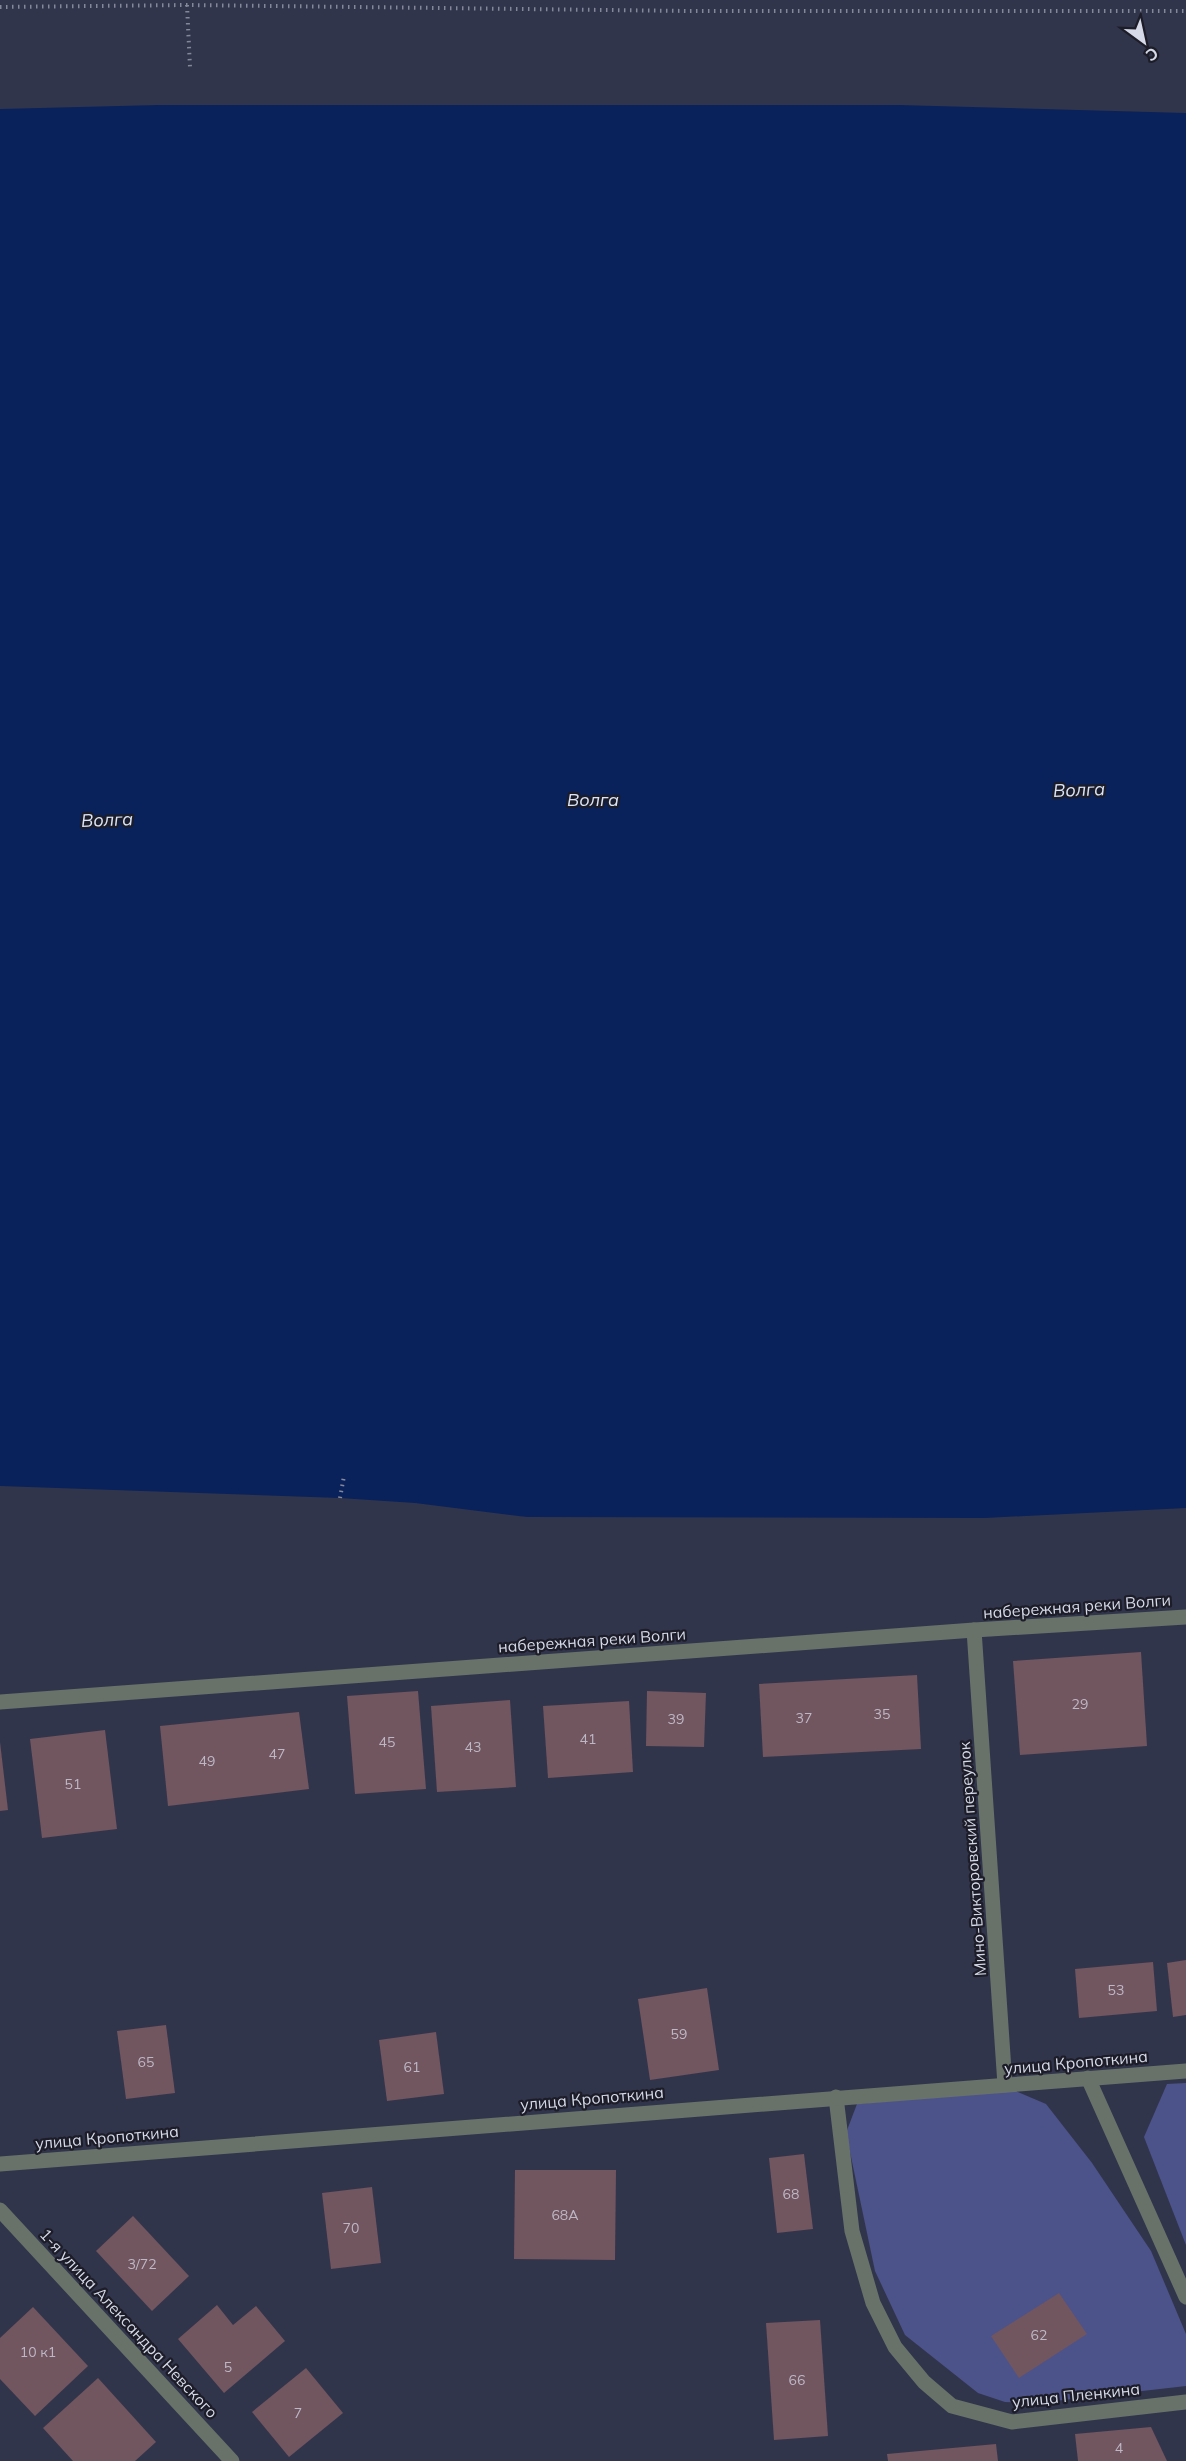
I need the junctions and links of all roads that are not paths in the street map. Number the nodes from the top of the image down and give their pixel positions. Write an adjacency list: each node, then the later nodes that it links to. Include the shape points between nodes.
1 (1186, 1617): 2 (street, набережная реки Волги)
2 (974, 1630): 3 (street, набережная реки Волги); 6 (street, Мино-Викторовский переулок)
3 (0, 1702)
4 (1186, 2071): 5 (street, улица Кропоткина)
5 (1088, 2078): 6 (street, улица Кропоткина); 10 (street)
6 (1005, 2085): 7 (street, улица Кропоткина)
7 (836, 2097): 8 (street, улица Кропоткина); 11 (street, улица Пленкина, via 852,2231 873,2303 895,2347 924,2382 952,2406 1012,2422)
8 (0, 2164)
9 (0, 2210): 12 (street, 1-я улица Александра Невского)
10 (1186, 2297)
11 (1186, 2402)
12 (232, 2461)

